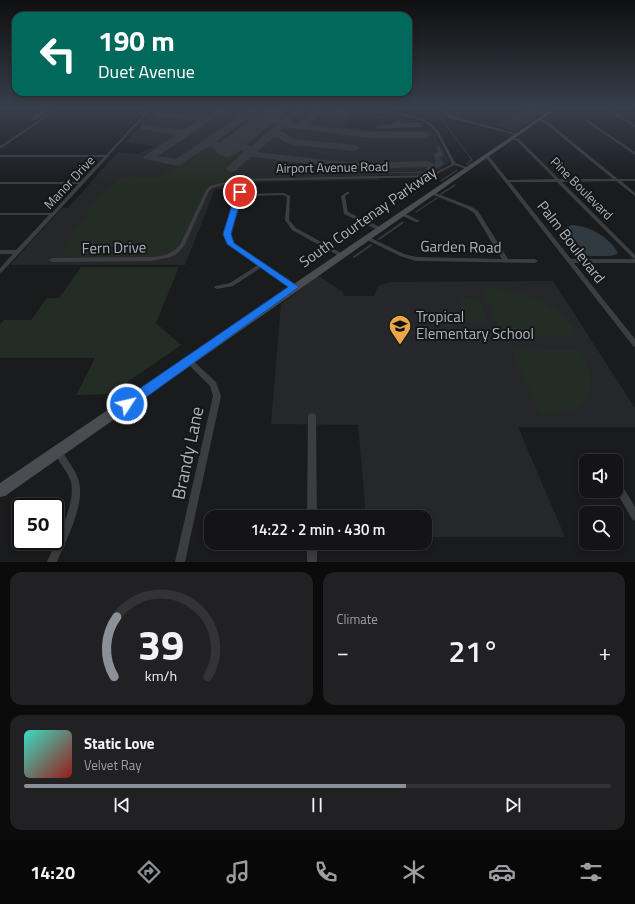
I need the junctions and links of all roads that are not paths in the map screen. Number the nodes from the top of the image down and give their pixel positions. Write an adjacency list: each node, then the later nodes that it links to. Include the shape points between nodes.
1 (22, 133): 9 (street)
2 (128, 133): 13 (street, Manor Drive)
3 (438, 133): 14 (street)
4 (506, 133): 8 (street)
5 (518, 133): 8 (main road, South Courtenay Parkway)
6 (559, 133): 19 (street)
7 (605, 133): 10 (street)
8 (514, 136): 11 (main road, South Courtenay Parkway); 18 (street, Pine Boulevard)
9 (0, 148)
10 (635, 154)
11 (486, 155): 15 (main road, South Courtenay Parkway); 17 (street, Palm Boulevard)
12 (0, 156): 13 (street)
13 (108, 156): 21 (street, Manor Drive)
14 (454, 164): 15 (street); 35 (street, Airport Avenue Road, via 431,176 292,177 228,181 207,191 182,246)
15 (467, 168): 24 (main road, South Courtenay Parkway)
16 (635, 180): 19 (street)
17 (508, 181): 18 (street); 42 (street, Palm Boulevard)
18 (559, 181): 19 (street); 37 (street, Pine Boulevard)
19 (617, 181): 26 (street)
20 (0, 183): 21 (street)
21 (82, 183): 28 (street, Manor Drive)
22 (242, 185): 25 (street)
23 (348, 193): 31 (street, via 343,196 346,212)
24 (432, 193): 29 (main road, South Courtenay Parkway); 39 (street, via 476,212)
25 (239, 195): 36 (street, via 284,194 289,197 287,220 294,229); 43 (street, via 227,234 231,244)
26 (635, 195)
27 (0, 214): 28 (street)
28 (53, 214): 34 (street, Manor Drive)
29 (402, 214): 30 (street); 31 (main road, South Courtenay Parkway)
30 (418, 220)
31 (380, 229): 32 (main road, South Courtenay Parkway)
32 (367, 238): 36 (main road, South Courtenay Parkway); 39 (street, Garden Road, via 416,259)
33 (0, 252): 34 (street)
34 (18, 252): 44 (street, Manor Drive)
35 (176, 253): 38 (street, Fern Drive, via 152,260)
36 (341, 255): 46 (main road, South Courtenay Parkway)
37 (635, 258)
38 (52, 260)
39 (505, 260): 40 (street, Garden Road)
40 (535, 261)
41 (635, 261): 42 (street)
42 (571, 262): 47 (street, Palm Boulevard)
43 (262, 265): 45 (street, via 231,285); 46 (street)
44 (0, 271)
45 (217, 287)
46 (294, 287): 48 (main road, South Courtenay Parkway)
47 (635, 344)
48 (189, 361): 50 (main road, South Courtenay Parkway); 57 (street, Brandy Lane, via 213,384 217,396)
49 (312, 416): 53 (street)
50 (58, 452): 51 (main road, South Courtenay Parkway); 56 (street, via 75,482 75,497)
51 (0, 492)
52 (623, 495): 54 (street)
53 (312, 510)
54 (635, 516)
55 (312, 550): 58 (street)
56 (52, 562)
57 (180, 562)
58 (312, 562)

